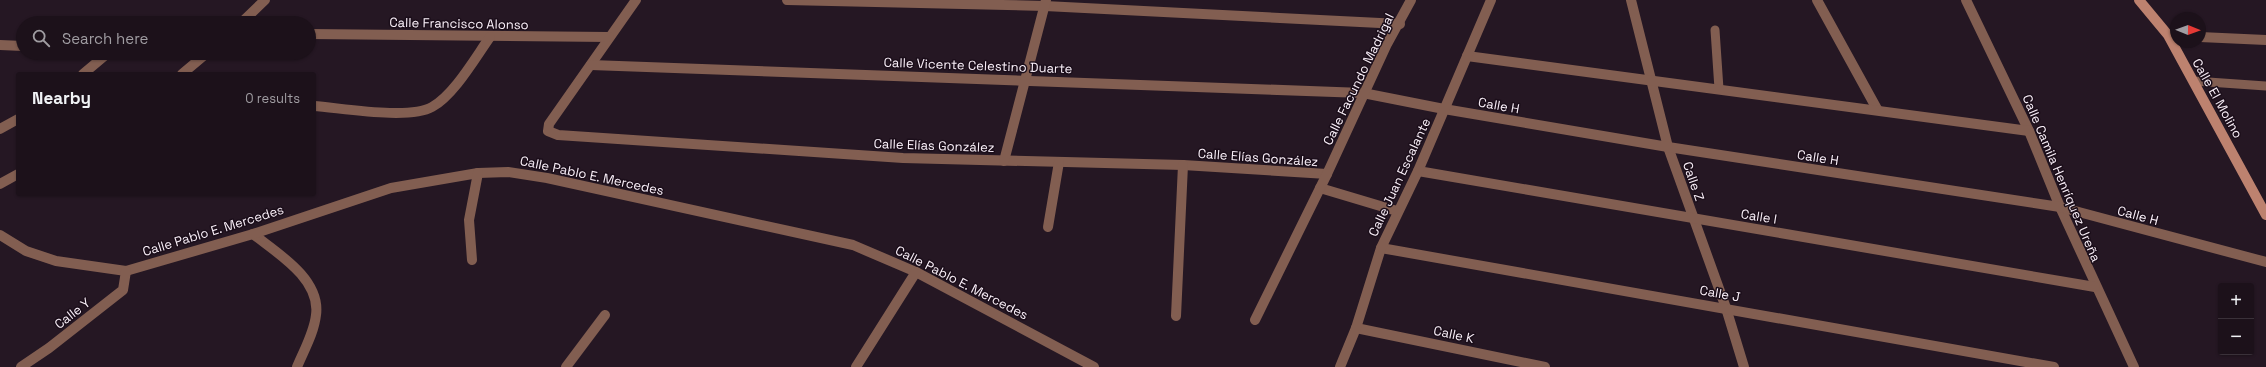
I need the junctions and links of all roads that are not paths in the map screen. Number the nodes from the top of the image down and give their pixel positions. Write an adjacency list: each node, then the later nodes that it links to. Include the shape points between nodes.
1 (265, 0): 11 (street)
2 (636, 0): 17 (street)
3 (787, 0): 10 (street)
4 (1411, 0): 12 (street, Calle Facundo Madrigal)
5 (1491, 0): 23 (street, Calle Juan Escalante)
6 (1631, 0): 30 (street, Calle Z)
7 (1817, 0): 37 (street)
8 (1966, 0): 40 (street, Calle Camila Henríquez Ureña)
9 (2139, 0): 14 (street, Calle El Molino)
10 (1046, 3): 12 (street); 29 (street)
11 (249, 16)
12 (1400, 24): 34 (street, Calle Facundo Madrigal, via 1387,44)
13 (1715, 30): 33 (lane)
14 (2170, 33)
15 (316, 34): 16 (street, Calle Francisco Alonso)
16 (490, 37): 17 (street, Calle Francisco Alonso); 35 (street, via 442,99 431,108 401,112)
17 (610, 37): 26 (street)
18 (2206, 37): 19 (street)
19 (2266, 40)
20 (0, 45): 21 (street)
21 (16, 46)
22 (2178, 48): 31 (street, Calle El Molino)
23 (1466, 56): 30 (street); 36 (street, Calle Juan Escalante)
24 (100, 60): 27 (street)
25 (199, 60): 28 (street)
26 (591, 65): 29 (street, Calle Vicente Celestino Duarte); 42 (street, Calle Elías González, via 549,124 548,131 558,135 903,158)
27 (85, 72)
28 (184, 72)
29 (1026, 80): 34 (street, Calle Vicente Celestino Duarte); 42 (street)
30 (1652, 81): 33 (street); 41 (street, Calle Z)
31 (2194, 81): 32 (lane); 53 (street, Calle El Molino)
32 (2266, 86)
33 (1719, 89): 37 (street)
34 (1363, 93): 36 (street, Calle H); 47 (street, Calle Facundo Madrigal)
35 (316, 106)
36 (1444, 109): 41 (street, Calle H); 45 (street, Calle Juan Escalante)
37 (1876, 109): 40 (street)
38 (16, 120): 39 (street)
39 (0, 129)
40 (2029, 130): 51 (street, Calle Camila Henríquez Ureña)
41 (1668, 147): 51 (street, Calle H); 54 (street, Calle Z)
42 (1004, 161): 43 (street, Calle Elías González)
43 (1059, 162): 44 (street, Calle Elías González); 55 (street)
44 (1183, 165): 47 (street, Calle Elías González); 66 (street)
45 (1418, 170): 52 (street, Calle Juan Escalante); 54 (street, Calle I)
46 (478, 173): 56 (street, Calle Pablo E. Mercedes, via 391,188); 59 (street, via 469,220); 62 (street, Calle Pablo E. Mercedes, via 508,172 547,178 853,245)
47 (1327, 174): 50 (street, Calle Facundo Madrigal)
48 (16, 175): 49 (street)
49 (0, 184)
50 (1320, 188): 52 (street); 67 (street, Calle Facundo Madrigal)
51 (2060, 207): 60 (street, Calle H); 63 (street, Calle Camila Henríquez Ureña)
52 (1397, 211): 58 (street, Calle Juan Escalante)
53 (2266, 215)
54 (1694, 219): 63 (street, Calle I); 64 (street, Calle Z)
55 (1048, 227)
56 (253, 234): 61 (street, Calle Pablo E. Mercedes); 70 (street, via 305,279 315,294 317,310)
57 (0, 235): 61 (street, Calle Pablo E. Mercedes, via 26,251 56,261)
58 (1381, 248): 64 (street, Calle J); 68 (street, Calle Juan Escalante)
59 (472, 260)
60 (2266, 262)
61 (126, 271): 69 (street, Calle Y, via 123,290 55,344)
62 (916, 272): 72 (street); 73 (street, Calle Pablo E. Mercedes)
63 (2095, 287): 78 (street, Calle Camila Henríquez Ureña)
64 (1726, 308): 76 (street, Calle Z); 77 (street, Calle J, via 1853,333)
65 (605, 315): 71 (street)
66 (1176, 316)
67 (1255, 320)
68 (1356, 328): 74 (street, Calle Juan Escalante); 75 (street, Calle K)
69 (21, 367)
70 (297, 367)
71 (566, 367)
72 (856, 367)
73 (1094, 367)
74 (1340, 367)
75 (1545, 367)
76 (1744, 367)
77 (2054, 367)
78 (2134, 367)

